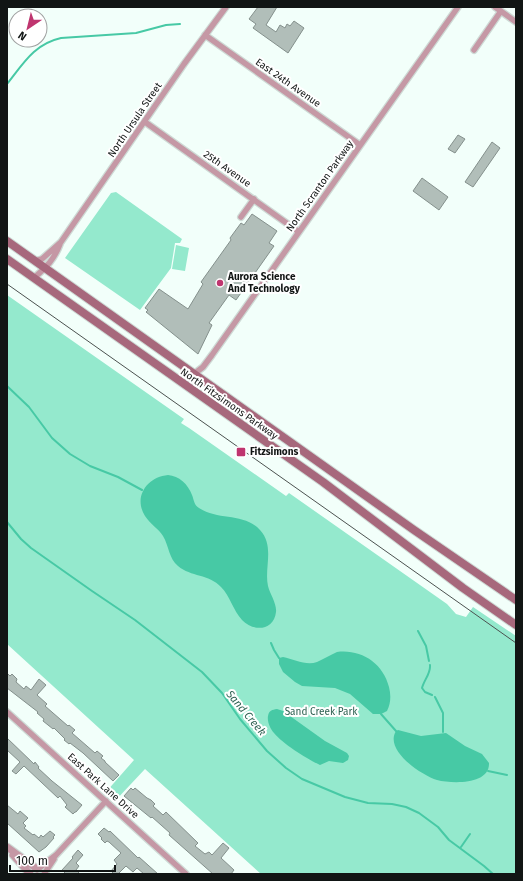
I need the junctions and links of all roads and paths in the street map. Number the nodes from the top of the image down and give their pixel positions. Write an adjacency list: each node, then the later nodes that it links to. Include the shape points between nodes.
1 (226, 7): 6 (street, North Ursula Street)
2 (458, 7): 9 (street, North Scranton Parkway)
3 (495, 7): 4 (street)
4 (501, 11): 5 (street); 7 (street)
5 (516, 22)
6 (205, 35): 8 (street, North Ursula Street); 9 (street, East 24th Avenue)
7 (474, 50)
8 (145, 122): 10 (street, 25th Avenue); 14 (street, North Ursula Street)
9 (360, 145): 12 (street, North Scranton Parkway)
10 (254, 199): 11 (street); 12 (street, 25th Avenue)
11 (241, 217)
12 (299, 232): 19 (street, North Scranton Parkway, via 203,367)
13 (7, 241): 16 (main road, North Fitzsimons Parkway)
14 (60, 243): 16 (street, North Ursula Street, via 42,259); 17 (street, North Ursula Street)
15 (7, 259): 18 (main road, North Fitzsimons Parkway)
16 (35, 261): 17 (main road, North Fitzsimons Parkway)
17 (46, 268): 18 (street, North Ursula Street); 19 (main road, North Fitzsimons Parkway)
18 (34, 278): 21 (main road, North Fitzsimons Parkway, via 323,482)
19 (194, 374): 20 (main road, North Fitzsimons Parkway)
20 (516, 600)
21 (516, 625)
22 (7, 712): 23 (street, East Park Lane Drive)
23 (106, 801): 25 (street); 27 (street, East Park Lane Drive)
24 (7, 848): 25 (street); 26 (street)
25 (41, 872): 26 (street, via 33,871)
26 (30, 874)
27 (186, 874)

